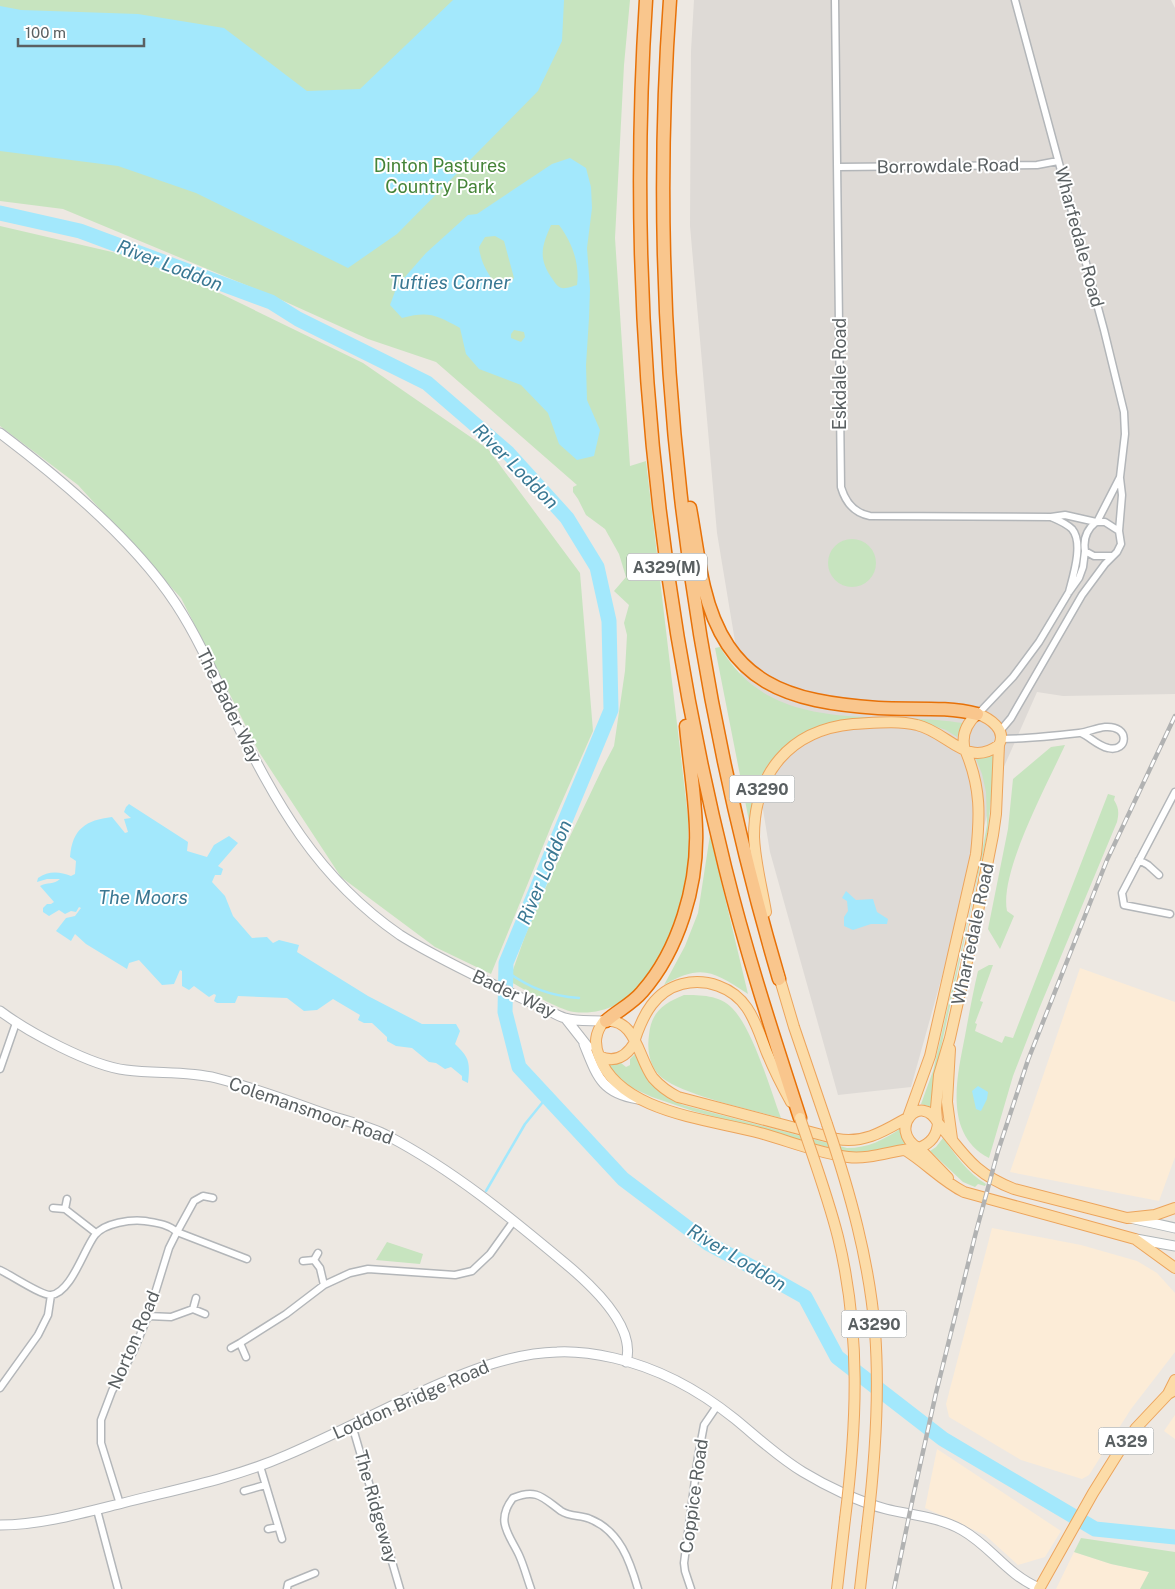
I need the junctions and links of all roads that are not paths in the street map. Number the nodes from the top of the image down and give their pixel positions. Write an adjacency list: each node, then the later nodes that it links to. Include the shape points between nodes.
1 (646, 0): 17 (highway, A329(M), via 641,156 644,320 657,484)
2 (670, 0): 7 (highway, A329(M), via 663,199)
3 (835, 0): 6 (street, Eskdale Road)
4 (1015, 0): 5 (street, Wharfedale Road)
5 (1058, 161): 6 (street, Borrowdale Road, via 1037,165); 9 (street, Wharfedale Road, via 1121,397 1125,434)
6 (838, 167): 10 (street, Eskdale Road, via 841,487 846,500 857,511 870,516)
7 (674, 417): 18 (highway, A329(M), via 704,588 726,643 740,662 769,684 803,698 851,706); 27 (highway, A329(M), via 685,533 708,684 739,830)
8 (0, 433): 26 (street, The Bader Way, via 96,514 154,574 204,652 294,828 331,876 402,936)
9 (1120, 477): 11 (street, Wharfedale Road); 12 (street, Wharfedale Road)
10 (1051, 517): 11 (street, Eskdale Road, via 1065,515); 13 (street, via 1070,528)
11 (1097, 522): 12 (street, via 1110,524); 14 (street, via 1086,533)
12 (1119, 531): 15 (street, via 1121,544)
13 (1077, 541): 14 (street); 16 (street, via 1076,565)
14 (1085, 550): 15 (street, via 1094,556); 16 (street, via 1079,578)
15 (1112, 556): 20 (street, via 1082,595)
16 (1069, 592): 18 (street, via 1039,642 1005,686)
17 (683, 669): 30 (highway, A329(M), via 696,830 688,896 676,935 657,972 637,997); 38 (highway, A329(M), via 732,896)
18 (977, 714): 20 (main road, via 990,719); 21 (main road, via 964,732)
19 (1081, 733): 19 (street, via 1108,727 1120,731 1125,738 1117,748 1107,748); 20 (street)
20 (1000, 738): 21 (main road, via 985,753); 32 (main road, Wharfedale Road, via 993,835)
21 (966, 751): 27 (main road, A3290, via 926,727 869,723 839,726 814,734 792,747 780,759 761,791 754,836); 39 (main road, Wharfedale Road, via 979,799 976,854 930,1056)
22 (1175, 792): 23 (street)
23 (1139, 860): 24 (street); 25 (street, via 1122,893 1124,905)
24 (1159, 875)
25 (1170, 914)
26 (463, 970): 29 (street, Bader Way)
27 (779, 979): 93 (main road, A3290, bridge, via 842,1169 866,1264 875,1332 876,1423)
28 (0, 1011): 31 (street, Colemansmoor Road)
29 (566, 1019): 30 (street, Bader Way); 34 (street, Bader Way)
30 (605, 1021): 33 (main road, via 624,1025); 35 (main road, via 596,1036)
31 (16, 1022): 36 (street); 51 (street, Colemansmoor Road, via 66,1049 107,1065 124,1070 215,1078 386,1135 438,1164)
32 (950, 1038): 40 (main road, Wharfedale Road, via 939,1076); 41 (main road, via 947,1102)
33 (635, 1040): 35 (main road, via 620,1058); 38 (main road, A3290, via 644,1014 666,991 680,984 695,982 723,987 745,1005 778,1080); 39 (main road, via 647,1069 660,1085 678,1097 846,1141 870,1138)
34 (584, 1044): 35 (street, Bader Way); 37 (street, via 604,1084 622,1097)
35 (598, 1056): 37 (main road, via 611,1078)
36 (0, 1069)
37 (639, 1099): 43 (main road, via 692,1118 842,1156)
38 (800, 1118): 92 (main road, A3290, bridge, via 834,1224 845,1275 855,1358 851,1466)
39 (908, 1118): 40 (main road, via 922,1111 929,1113); 42 (main road, via 905,1125 907,1137)
40 (937, 1122): 41 (main road); 42 (main road, via 932,1140)
41 (952, 1140): 50 (main road, via 977,1169 998,1183)
42 (919, 1148): 43 (main road); 44 (main road)
43 (905, 1150): 44 (main road)
44 (954, 1188): 55 (main road)
45 (213, 1198): 53 (street, Norton Road, via 203,1196 194,1201)
46 (67, 1199): 49 (street)
47 (53, 1208): 49 (street)
48 (1175, 1208): 50 (main road, via 1155,1216)
49 (66, 1209): 54 (street)
50 (1127, 1218): 52 (street)
51 (514, 1222): 61 (street, via 484,1261 464,1274 368,1269); 70 (street, Colemansmoor Road, via 601,1297 624,1330 628,1350)
52 (1175, 1228)
53 (177, 1232): 54 (street, via 171,1227 136,1220 118,1222); 57 (street); 66 (street, Norton Road)
54 (96, 1233): 62 (street, via 75,1272 60,1293)
55 (1136, 1239): 56 (street); 59 (main road)
56 (1175, 1246)
57 (247, 1259)
58 (303, 1261): 61 (street, via 316,1256)
59 (1175, 1268)
60 (0, 1270): 62 (street, via 42,1295)
61 (324, 1285): 67 (street)
62 (51, 1296): 72 (street, via 48,1315 38,1335)
63 (196, 1298): 64 (street)
64 (193, 1308): 65 (street); 66 (street, via 171,1317)
65 (205, 1314)
66 (148, 1316): 79 (street, Norton Road, via 101,1420 101,1443)
67 (240, 1343): 68 (street); 69 (street)
68 (231, 1348)
69 (246, 1358)
70 (626, 1362): 74 (street, Loddon Bridge Road, via 676,1380); 75 (street, Loddon Bridge Road, via 569,1352 528,1355 459,1375)
71 (1175, 1380): 73 (main road, A329)
72 (0, 1388)
73 (1171, 1392): 94 (main road, A329, via 1125,1441)
74 (717, 1406): 91 (street, Coppice Road, via 704,1425 698,1457 684,1563); 94 (street, Loddon Bridge Road, via 791,1464 824,1484 883,1508 961,1529 1018,1578)
75 (352, 1425): 76 (street, Loddon Bridge Road); 88 (street, The Ridgeway)
76 (260, 1466): 77 (street); 79 (street, Loddon Bridge Road)
77 (265, 1485): 78 (street); 82 (street)
78 (244, 1491)
79 (120, 1504): 80 (street, Loddon Bridge Road)
80 (97, 1510): 81 (street, Loddon Bridge Road); 86 (street)
81 (0, 1526)
82 (278, 1527): 83 (street); 84 (street)
83 (268, 1529)
84 (282, 1539)
85 (315, 1573): 87 (street, via 288,1584)
86 (118, 1589)
87 (288, 1589)
88 (400, 1589)
89 (531, 1589): 90 (street, via 504,1521 513,1498 525,1494 538,1494 562,1511 605,1527 624,1548)
90 (638, 1589)
91 (691, 1589)
92 (838, 1589)
93 (860, 1589)
94 (1039, 1589)

